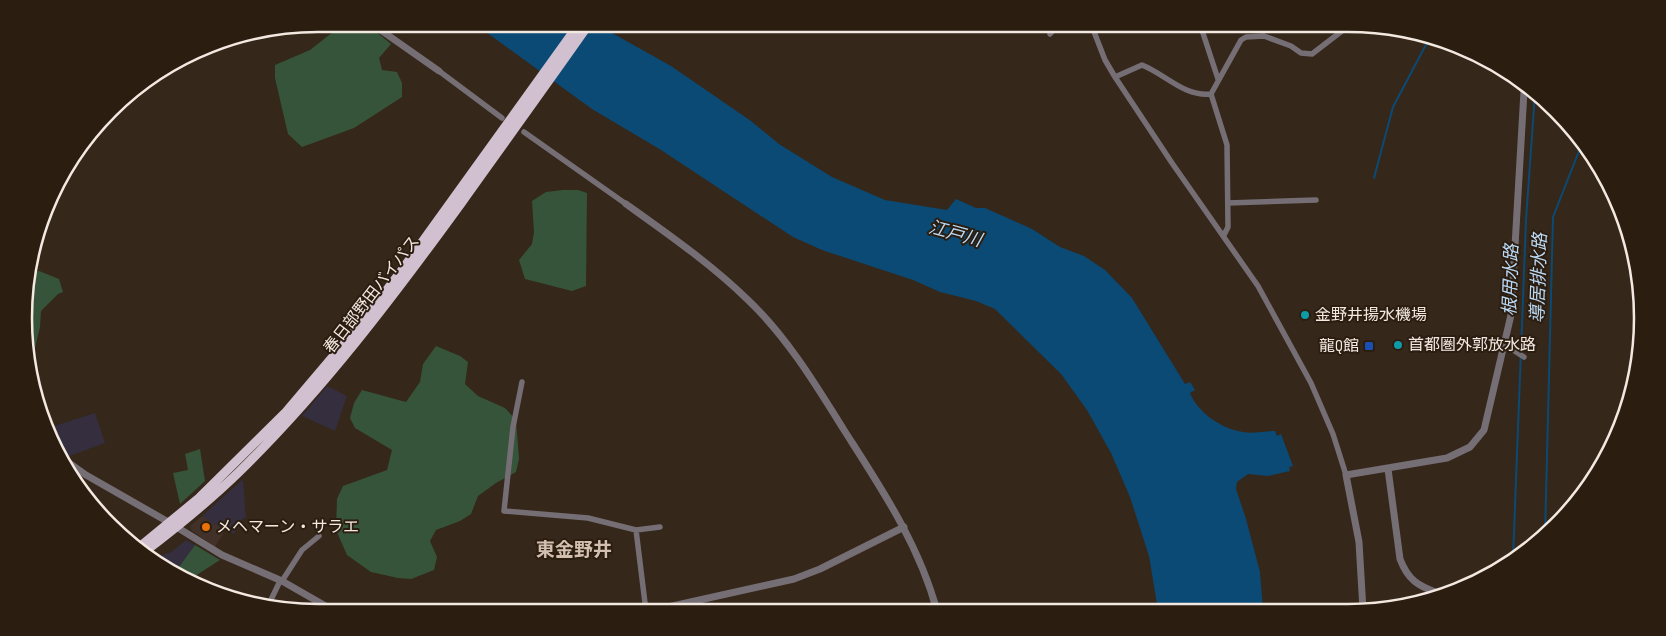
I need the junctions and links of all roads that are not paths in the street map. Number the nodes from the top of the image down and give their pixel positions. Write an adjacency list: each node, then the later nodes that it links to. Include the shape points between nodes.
1 (383, 32): 7 (street)
2 (574, 32): 12 (highway, 春日部野田バイパス)
3 (583, 32): 12 (highway, 春日部野田バイパス)
4 (1094, 32): 8 (street)
5 (1203, 32): 9 (street)
6 (1341, 32): 9 (street, via 1312,54 1301,53 1264,36 1246,37)
7 (439, 71): 13 (street)
8 (1116, 77): 10 (street, via 1142,65 1174,85); 18 (street)
9 (1218, 79): 10 (street)
10 (1211, 94): 16 (street, via 1227,145)
11 (1525, 94): 19 (street, via 1511,315)
12 (525, 108): 25 (highway, 春日部野田バイパス, via 409,276 371,324 292,417 238,473)
13 (502, 118)
14 (524, 132): 17 (street)
15 (1316, 200): 16 (street)
16 (1228, 203): 18 (street, via 1228,227)
17 (626, 204): 27 (street, via 699,258 760,313 821,393)
18 (1224, 235): 24 (street, via 1258,286 1304,369 1333,434)
19 (1505, 344): 20 (street); 23 (street, via 1484,430 1470,447 1447,458)
20 (1524, 357)
21 (522, 382): 28 (street, via 513,427 504,511 588,518)
22 (75, 468): 25 (street)
23 (1388, 468): 24 (street); 33 (street, via 1400,559 1404,571)
24 (1346, 475): 35 (street, via 1359,542)
25 (174, 525): 30 (highway, 春日部野田バイパス); 31 (highway, 春日部野田バイパス); 32 (street, via 231,560)
26 (660, 527): 28 (street)
27 (904, 527): 38 (street, via 794,579); 39 (street, via 920,560)
28 (636, 530): 37 (street)
29 (319, 536): 32 (street, via 302,550)
30 (143, 544)
31 (149, 548)
32 (281, 581): 34 (street); 36 (street)
33 (1428, 592)
34 (271, 599)
35 (1363, 603)
36 (322, 604)
37 (647, 604)
38 (683, 604)
39 (935, 604)

